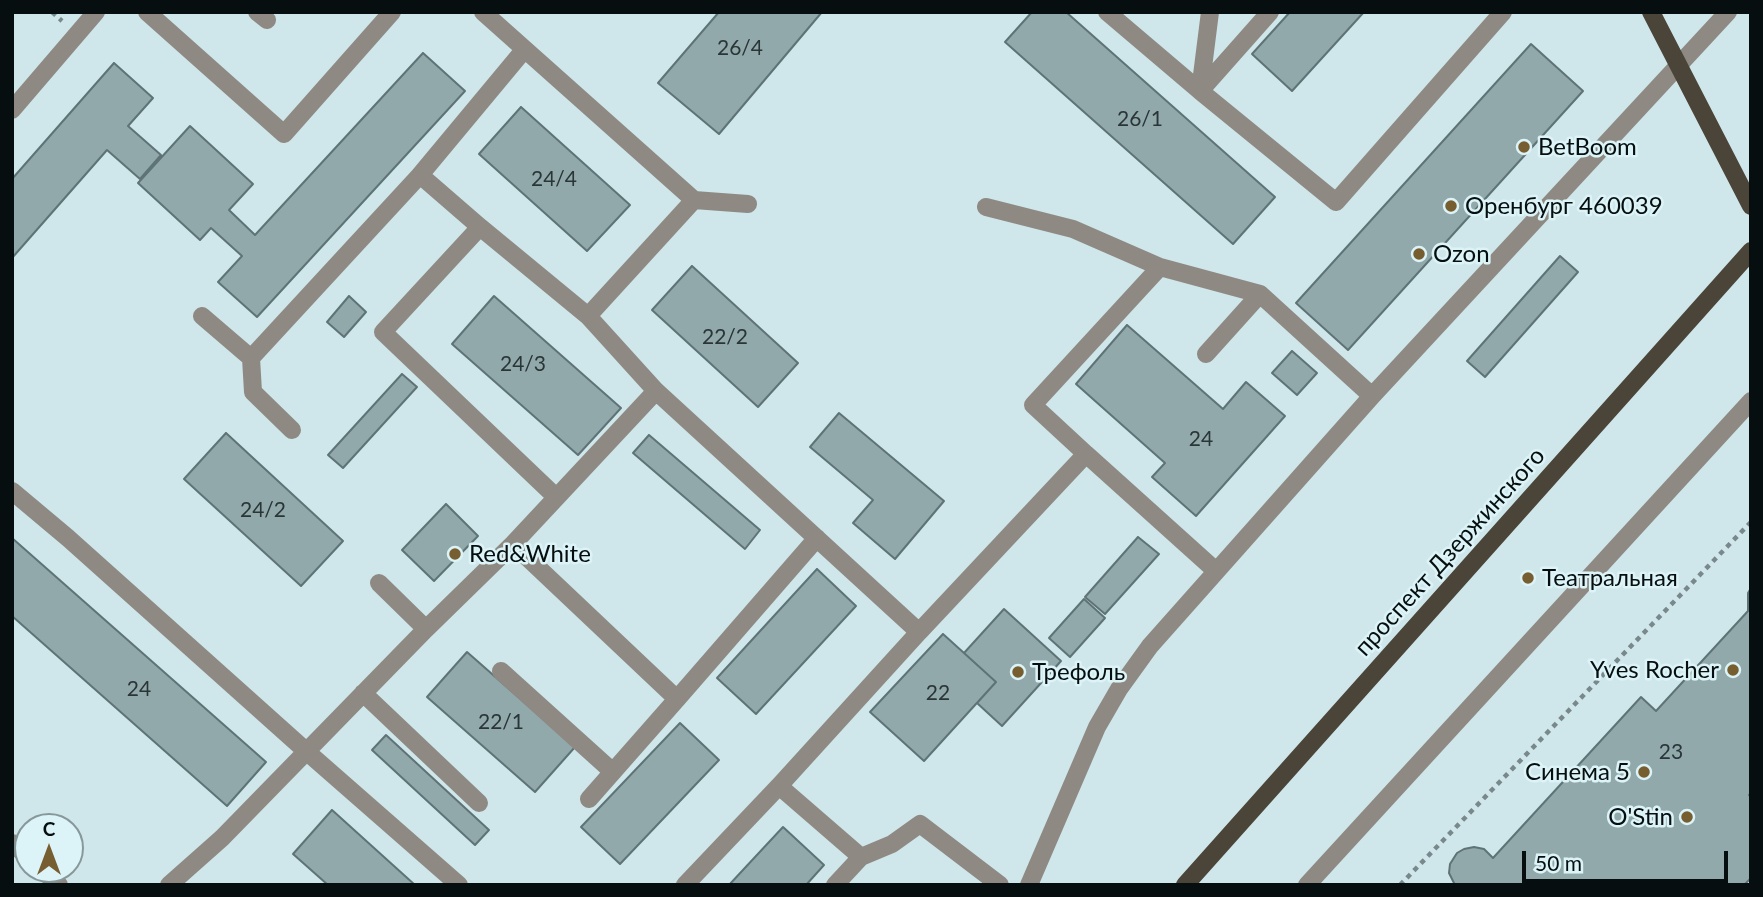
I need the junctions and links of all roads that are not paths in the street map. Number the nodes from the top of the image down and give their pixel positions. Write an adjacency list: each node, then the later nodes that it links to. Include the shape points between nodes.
1 (96, 12): 14 (street)
2 (147, 12): 3 (street, via 284,134)
3 (392, 12)
4 (483, 12): 11 (street)
5 (1108, 12): 13 (street)
6 (1210, 12): 13 (street)
7 (1270, 12): 13 (street)
8 (1503, 12): 13 (street, via 1336,202)
9 (1651, 12): 12 (main road)
10 (1728, 12): 12 (street)
11 (524, 50): 15 (street); 16 (street)
12 (1679, 67): 18 (main road); 29 (street)
13 (1200, 91)
14 (12, 110)
15 (420, 175): 20 (street); 27 (street)
16 (694, 200): 17 (street); 25 (street)
17 (748, 204)
18 (1751, 206)
19 (986, 207): 22 (street, via 1073,229)
20 (480, 227): 25 (street); 34 (street, via 383,332)
21 (1751, 251): 56 (main road, проспект Дзержинского)
22 (1160, 267): 23 (street); 32 (street, via 1033,405)
23 (1260, 294): 26 (street); 29 (street)
24 (202, 316): 27 (street)
25 (588, 316): 28 (street)
26 (1206, 354)
27 (251, 358): 31 (street, via 253,392)
28 (656, 391): 34 (street); 35 (street)
29 (1371, 396): 37 (street)
30 (1751, 401): 57 (street)
31 (292, 430)
32 (1086, 454): 37 (street); 40 (street)
33 (12, 491): 44 (street)
34 (556, 497): 36 (street)
35 (817, 538): 40 (street); 43 (street)
36 (513, 544): 39 (street); 43 (street)
37 (1216, 571): 55 (street, via 1119,689 1097,727)
38 (379, 583): 39 (street)
39 (426, 629): 42 (street)
40 (919, 632): 46 (street)
41 (501, 671): 45 (street)
42 (363, 693): 44 (street); 48 (street)
43 (677, 699): 45 (street)
44 (306, 751): 50 (street); 51 (street)
45 (612, 772): 47 (street)
46 (779, 786): 49 (street); 52 (street)
47 (589, 799)
48 (479, 803)
49 (861, 857): 53 (street); 54 (street, via 892,844 920,824)
50 (169, 885)
51 (459, 885)
52 (685, 885)
53 (835, 885)
54 (1000, 885)
55 (1030, 885)
56 (1185, 885)
57 (1307, 885)

